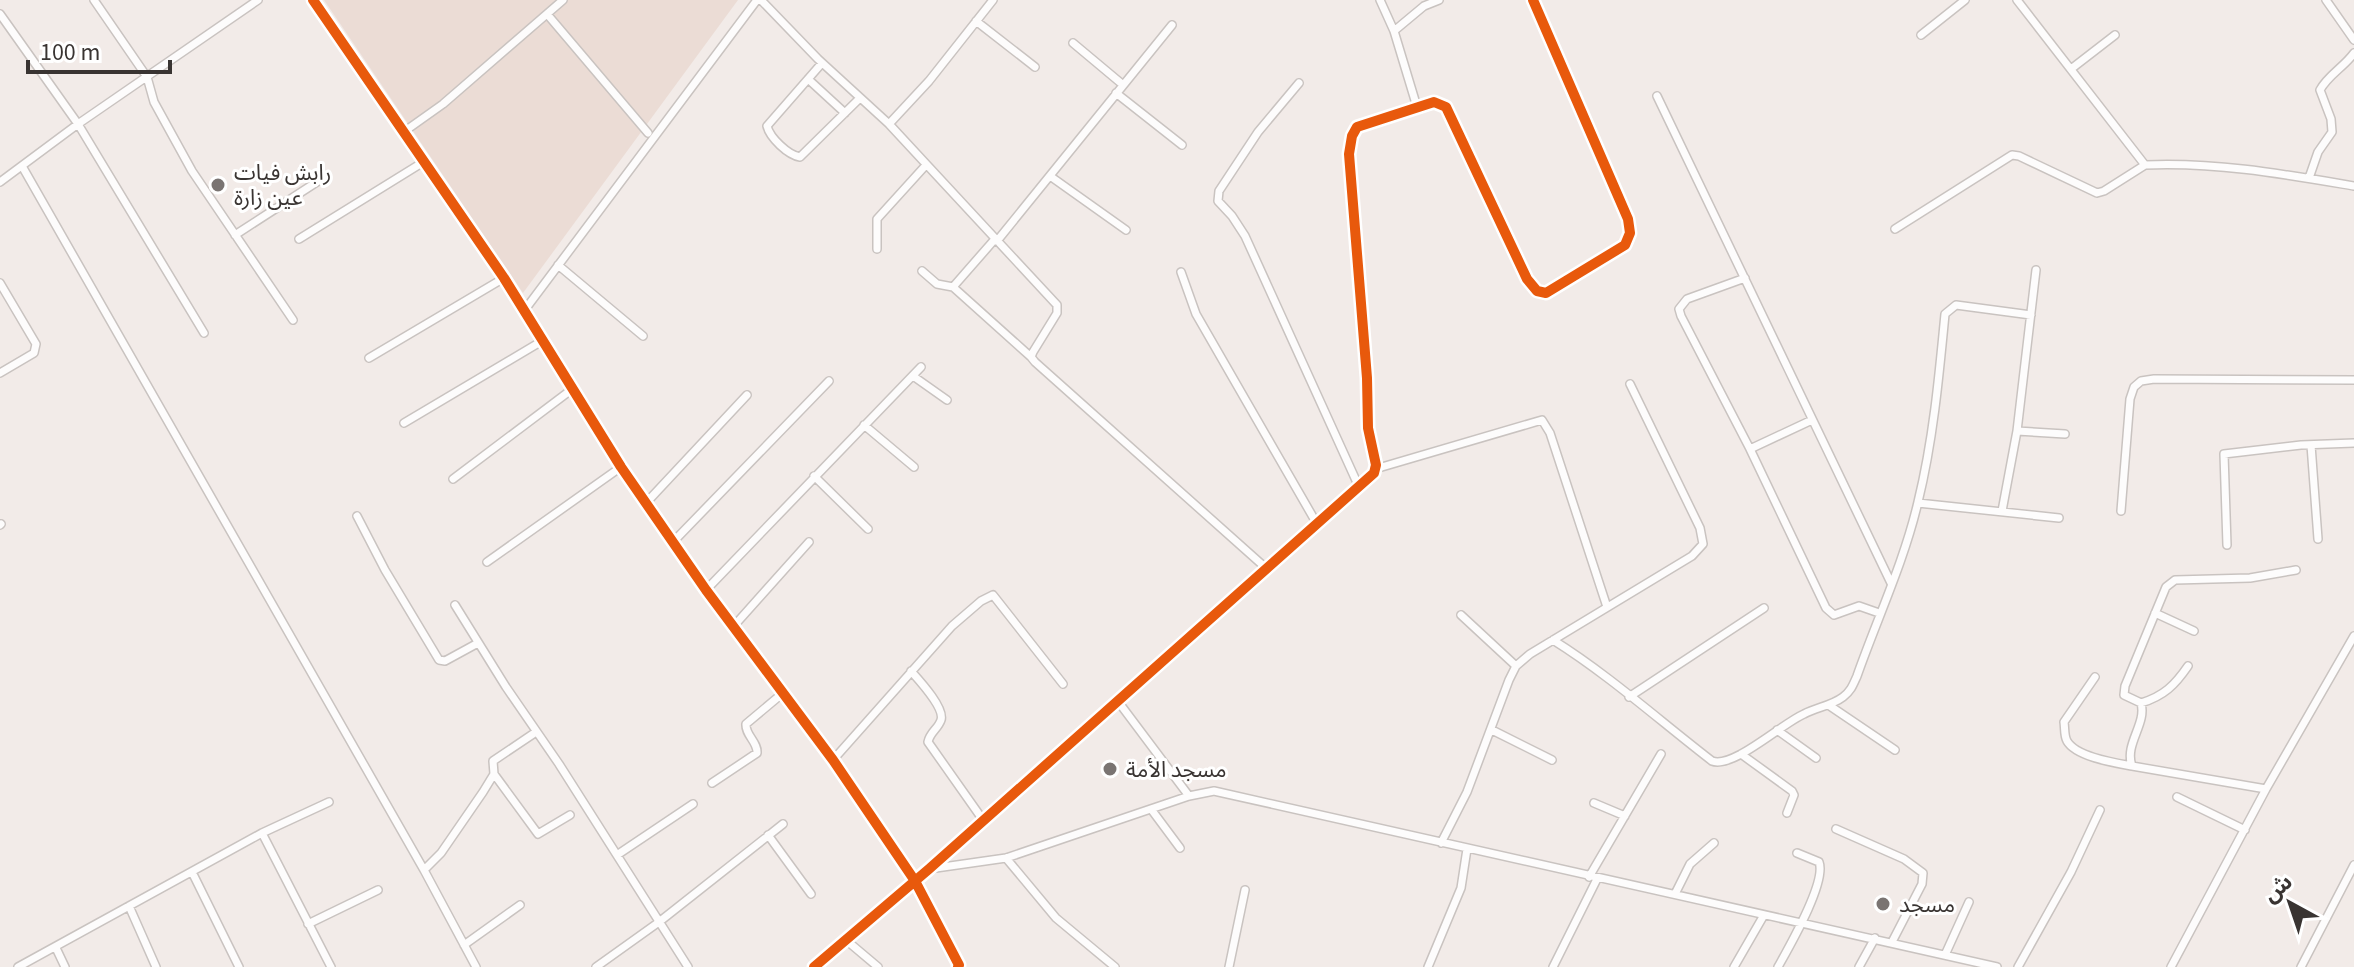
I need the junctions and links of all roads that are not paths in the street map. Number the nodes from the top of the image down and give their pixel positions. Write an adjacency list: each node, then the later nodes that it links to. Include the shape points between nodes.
1 (94, 0): 30 (street)
2 (258, 0): 30 (street)
3 (313, 0): 41 (street)
4 (563, 0): 16 (street)
5 (759, 0): 26 (street); 60 (street)
6 (993, 0): 17 (street)
7 (1380, 0): 19 (street)
8 (1439, 0): 19 (street)
9 (1533, 0): 37 (street, via 1628,219 1625,245 1546,293 1537,291 1451,114 1438,101)
10 (1965, 0): 20 (street)
11 (2017, 0): 29 (street)
12 (2326, 0): 14 (street)
13 (2335, 0): 14 (street)
14 (2337, 12): 22 (street)
15 (0, 14): 39 (street)
16 (547, 14): 41 (street); 42 (street)
17 (976, 21): 27 (street); 40 (street)
18 (1172, 25): 33 (street)
19 (1394, 31): 37 (street)
20 (1921, 35)
21 (2115, 35): 29 (street)
22 (2354, 40)
23 (1073, 43): 33 (street)
24 (2354, 53): 28 (street)
25 (2354, 62): 28 (street)
26 (822, 63): 31 (street); 36 (street)
27 (1035, 67)
28 (2342, 67): 51 (street, via 2320,90 2332,132)
29 (2071, 69): 46 (street)
30 (147, 77): 39 (street); 56 (street, via 154,102 192,171)
31 (808, 79): 38 (street); 38 (street, via 767,126 793,155 800,157)
32 (1299, 83): 98 (street, via 1258,132 1219,191 1218,201 1245,236)
33 (1122, 84): 34 (street)
34 (1116, 93): 43 (street); 48 (street)
35 (1657, 96): 65 (street)
36 (860, 98): 38 (street); 40 (street)
37 (1417, 107): 95 (street, via 1361,123 1350,143)
38 (845, 113)
39 (78, 124): 47 (street); 71 (street)
40 (889, 124): 45 (street)
41 (405, 131): 44 (street)
42 (648, 133)
43 (1182, 145)
44 (425, 161): 57 (street); 64 (street)
45 (926, 165): 58 (street); 59 (street, via 877,219)
46 (2145, 165): 51 (street, via 2256,168); 54 (street, via 2097,193 2012,155)
47 (22, 166): 52 (street); 175 (street)
48 (1050, 176): 55 (street); 58 (street)
49 (2354, 176): 53 (street)
50 (323, 178): 56 (street)
51 (2309, 178): 53 (street)
52 (0, 182)
53 (2352, 186)
54 (1895, 229)
55 (1126, 230)
56 (235, 235): 70 (street)
57 (299, 239)
58 (996, 240): 67 (street); 74 (street, via 1058,309)
59 (877, 249)
60 (558, 265): 68 (street); 72 (street)
61 (2036, 270): 69 (street)
62 (922, 271): 67 (street, via 937,284)
63 (1181, 272): 105 (street, via 1196,314)
64 (504, 278): 68 (street); 75 (street)
65 (1745, 278): 85 (street); 92 (street, via 1687,299 1679,309)
66 (0, 283): 77 (street, via 36,344 34,353)
67 (953, 287): 74 (street)
68 (524, 311): 73 (street)
69 (2031, 315): 88 (street); 100 (street, via 1956,305 1945,314)
70 (293, 320)
71 (204, 333)
72 (643, 336)
73 (542, 341): 82 (street); 86 (street)
74 (1031, 357): 112 (street)
75 (369, 358)
76 (921, 367): 78 (street)
77 (0, 373)
78 (913, 376): 84 (street); 87 (street)
79 (2354, 380): 102 (street, via 2141,381 2130,399)
80 (829, 381): 108 (street)
81 (1630, 384): 117 (street, via 1703,544)
82 (571, 390): 93 (street); 97 (street)
83 (747, 395): 99 (street)
84 (947, 400)
85 (1812, 420): 92 (street); 114 (street)
86 (404, 423)
87 (864, 425): 94 (street); 96 (street)
88 (2017, 431): 89 (street); 101 (street)
89 (2065, 434)
90 (2354, 443): 91 (street)
91 (2311, 445): 107 (street); 110 (street, via 2224,454)
92 (1750, 449): 119 (street, via 1830,613 1859,606)
93 (621, 467): 99 (street); 111 (street)
94 (914, 467)
95 (1375, 469): 98 (street); 117 (street, via 1542,420)
96 (814, 476): 106 (street); 115 (street)
97 (453, 479)
98 (1359, 487): 105 (street)
99 (646, 503): 108 (street)
100 (1918, 503): 101 (street); 114 (street)
101 (2002, 511): 104 (street)
102 (2121, 511)
103 (357, 516): 126 (street, via 439,660)
104 (2059, 518)
105 (1317, 524): 112 (street)
106 (868, 529)
107 (2318, 539)
108 (673, 542): 115 (street)
109 (809, 542): 122 (street)
110 (2227, 545)
111 (487, 562)
112 (1267, 569): 134 (street)
113 (2296, 570): 120 (street, via 2250,578 2175,580 2166,587)
114 (1891, 583): 119 (street)
115 (706, 590): 122 (street)
116 (455, 605): 126 (street)
117 (1607, 607): 125 (street)
118 (1764, 608): 133 (street)
119 (1879, 613): 136 (street, via 1852,688)
120 (2155, 613): 123 (street); 135 (street, via 2124,691)
121 (1461, 615): 127 (street)
122 (733, 627): 132 (street)
123 (2194, 631)
124 (2354, 636): 149 (street)
125 (1553, 640): 127 (street); 133 (street)
126 (478, 643): 139 (street)
127 (1516, 666): 137 (street)
128 (2188, 666): 135 (street, via 2175,686)
129 (911, 671): 131 (street, via 952,626 993,595); 144 (street); 160 (street, via 941,713 928,742)
130 (2095, 677): 146 (street, via 2064,722 2067,741 2096,758)
131 (1063, 684)
132 (783, 693): 144 (street); 148 (street, via 746,724 757,753)
133 (1629, 697): 142 (street, via 1712,761 1725,763)
134 (1117, 700): 150 (street); 160 (street)
135 (2141, 703): 146 (street, via 2129,753)
136 (1830, 706): 138 (street); 140 (street)
137 (1492, 730): 145 (street); 166 (street)
138 (1777, 730): 142 (street); 143 (street)
139 (536, 732): 147 (street, via 493,761); 171 (street)
140 (1895, 750)
141 (1661, 754): 159 (street)
142 (1741, 754): 157 (street, via 1792,791)
143 (1816, 758)
144 (833, 760): 178 (street)
145 (1552, 760)
146 (2132, 766): 149 (street)
147 (494, 774): 158 (street, via 538,834); 175 (street, via 464,822)
148 (712, 783)
149 (2266, 789): 163 (street)
150 (1189, 796): 155 (street); 166 (street, via 1214,791)
151 (2177, 797): 163 (street)
152 (329, 802): 164 (street)
153 (1594, 803): 159 (street)
154 (693, 804): 171 (street)
155 (1151, 809): 168 (street); 172 (street)
156 (2100, 810): 217 (street)
157 (1787, 813)
158 (570, 815)
159 (1625, 816): 177 (street)
160 (983, 820): 174 (street)
161 (783, 824): 165 (street)
162 (1836, 829): 194 (street, via 1923,873)
163 (2245, 830): 218 (street)
164 (262, 833): 176 (street); 190 (street)
165 (768, 835): 183 (street); 189 (street)
166 (1441, 843): 169 (street)
167 (1714, 843): 184 (street, via 1690,864)
168 (1180, 848)
169 (1467, 849): 177 (street); 211 (street, via 1461,888)
170 (1797, 853): 191 (street, via 1821,865)
171 (617, 855): 189 (street)
172 (1006, 858): 174 (street); 209 (street, via 1056,918)
173 (2354, 865): 179 (street)
174 (929, 869): 178 (street)
175 (424, 870): 195 (street)
176 (192, 872): 187 (street); 201 (street)
177 (1593, 878): 184 (street); 212 (street)
178 (915, 881): 193 (street); 208 (street)
179 (2346, 881): 180 (street); 219 (street)
180 (2354, 885)
181 (378, 890): 190 (street)
182 (1245, 890): 210 (street)
183 (811, 894)
184 (1675, 894): 188 (street)
185 (1969, 902): 197 (street)
186 (520, 905): 195 (street)
187 (129, 906): 196 (street); 200 (street)
188 (1764, 915): 191 (street); 213 (street)
189 (659, 922): 204 (street); 205 (street)
190 (308, 924): 202 (street)
191 (1802, 924): 192 (street); 214 (street)
192 (1875, 938): 194 (street); 215 (street)
193 (846, 940): 206 (street); 207 (street)
194 (1892, 942): 197 (street)
195 (464, 945): 203 (street)
196 (56, 948): 198 (street); 199 (street)
197 (1945, 955): 216 (street)
198 (18, 967)
199 (65, 967)
200 (156, 967)
201 (239, 967)
202 (331, 967)
203 (476, 967)
204 (596, 967)
205 (688, 967)
206 (814, 967)
207 (878, 967)
208 (958, 967)
209 (1115, 967)
210 (1229, 967)
211 (1428, 967)
212 (1553, 967)
213 (1734, 967)
214 (1778, 967)
215 (1859, 967)
216 (1997, 967)
217 (2018, 967)
218 (2171, 967)
219 (2301, 967)

